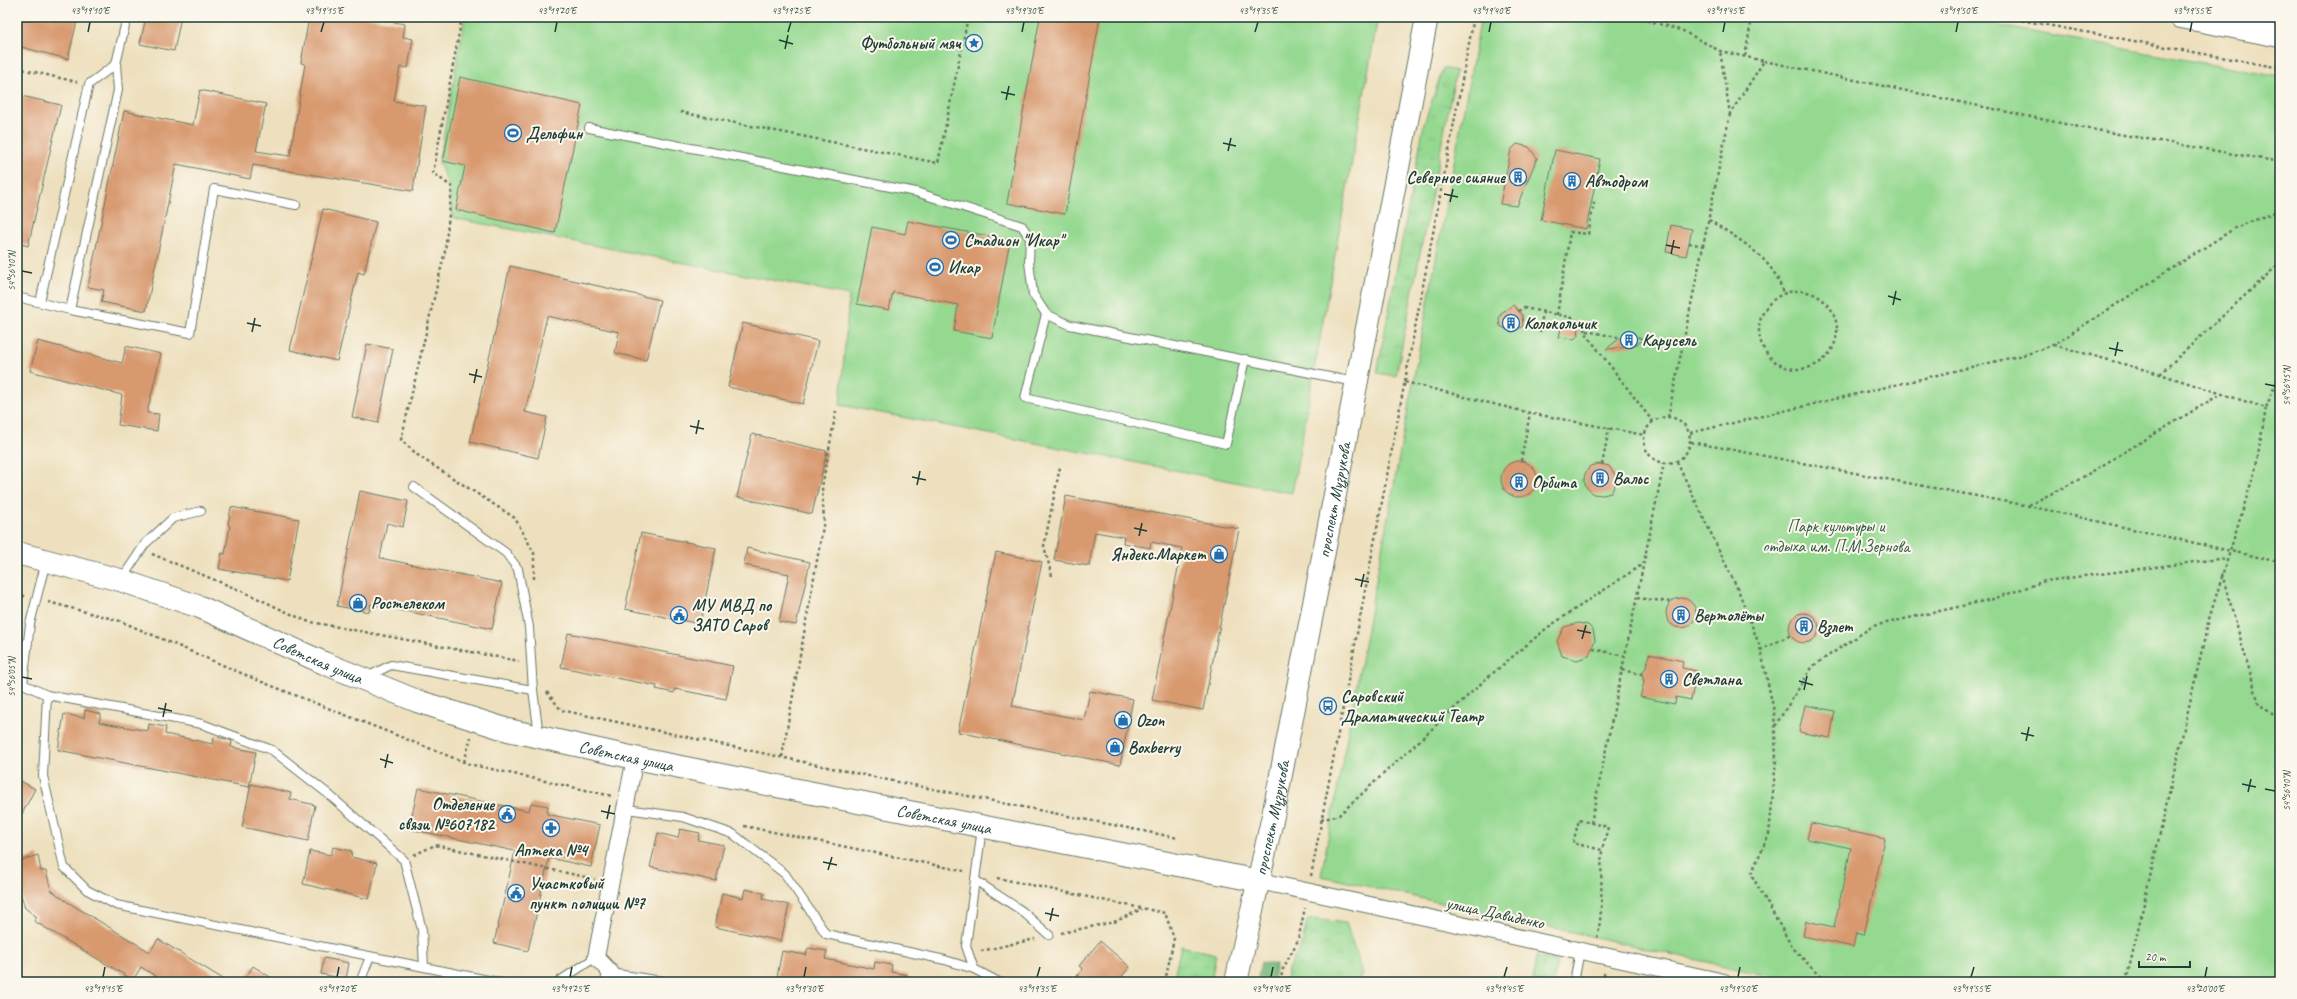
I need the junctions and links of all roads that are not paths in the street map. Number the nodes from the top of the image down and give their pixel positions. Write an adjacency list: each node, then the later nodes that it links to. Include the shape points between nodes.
1 (127, 17): 5 (lane)
2 (1428, 17): 13 (street, проспект Музрукова)
3 (2181, 17): 4 (street)
4 (2280, 36)
5 (116, 64): 9 (lane, via 89,84); 10 (lane, via 118,90)
6 (589, 128): 11 (lane, via 916,192 1022,226 1030,238 1029,262 1033,294)
7 (296, 205): 10 (lane, via 214,189 190,333)
8 (17, 297): 9 (lane)
9 (40, 302): 10 (lane)
10 (70, 310)
11 (1046, 314): 12 (lane, via 1070,325); 12 (lane, via 1025,398 1226,444)
12 (1245, 360): 13 (lane)
13 (1356, 382): 29 (street, проспект Музрукова)
14 (414, 486): 22 (lane, via 506,553 518,569 529,627)
15 (201, 511): 18 (lane, via 173,518 141,549)
16 (17, 553): 17 (street, Советская улица)
17 (46, 560): 18 (street, Советская улица); 19 (lane)
18 (120, 580): 21 (street, Советская улица, via 200,607)
19 (28, 642): 20 (lane); 23 (lane, via 23,684)
20 (17, 651)
21 (363, 679): 22 (lane, via 391,665); 24 (street, Советская улица, via 417,701)
22 (533, 690): 24 (lane)
23 (47, 695): 32 (lane, via 43,776 64,867 87,890 116,905); 34 (lane, via 202,724 272,750 327,793 404,860 422,930)
24 (539, 738): 25 (street, Советская улица)
25 (636, 758): 26 (street); 27 (street, Советская улица)
26 (627, 804): 33 (street); 35 (lane, via 683,817 733,834 785,874 826,934)
27 (982, 828): 28 (lane); 29 (street, Советская улица, via 1174,862)
28 (976, 877): 30 (lane, via 1022,911); 35 (lane, via 966,946)
29 (1259, 881): 31 (street, улица Давиденко); 42 (street, проспект Музрукова)
30 (1049, 936)
31 (1580, 951): 43 (lane); 44 (street, улица Давиденко)
32 (370, 957): 34 (lane); 37 (lane)
33 (596, 957): 36 (street); 39 (lane)
34 (424, 967): 38 (lane)
35 (974, 968): 41 (lane)
36 (610, 977): 40 (lane)
37 (360, 982)
38 (498, 982)
39 (558, 982)
40 (668, 982)
41 (999, 982)
42 (1236, 982)
43 (1574, 982)
44 (1724, 982)

